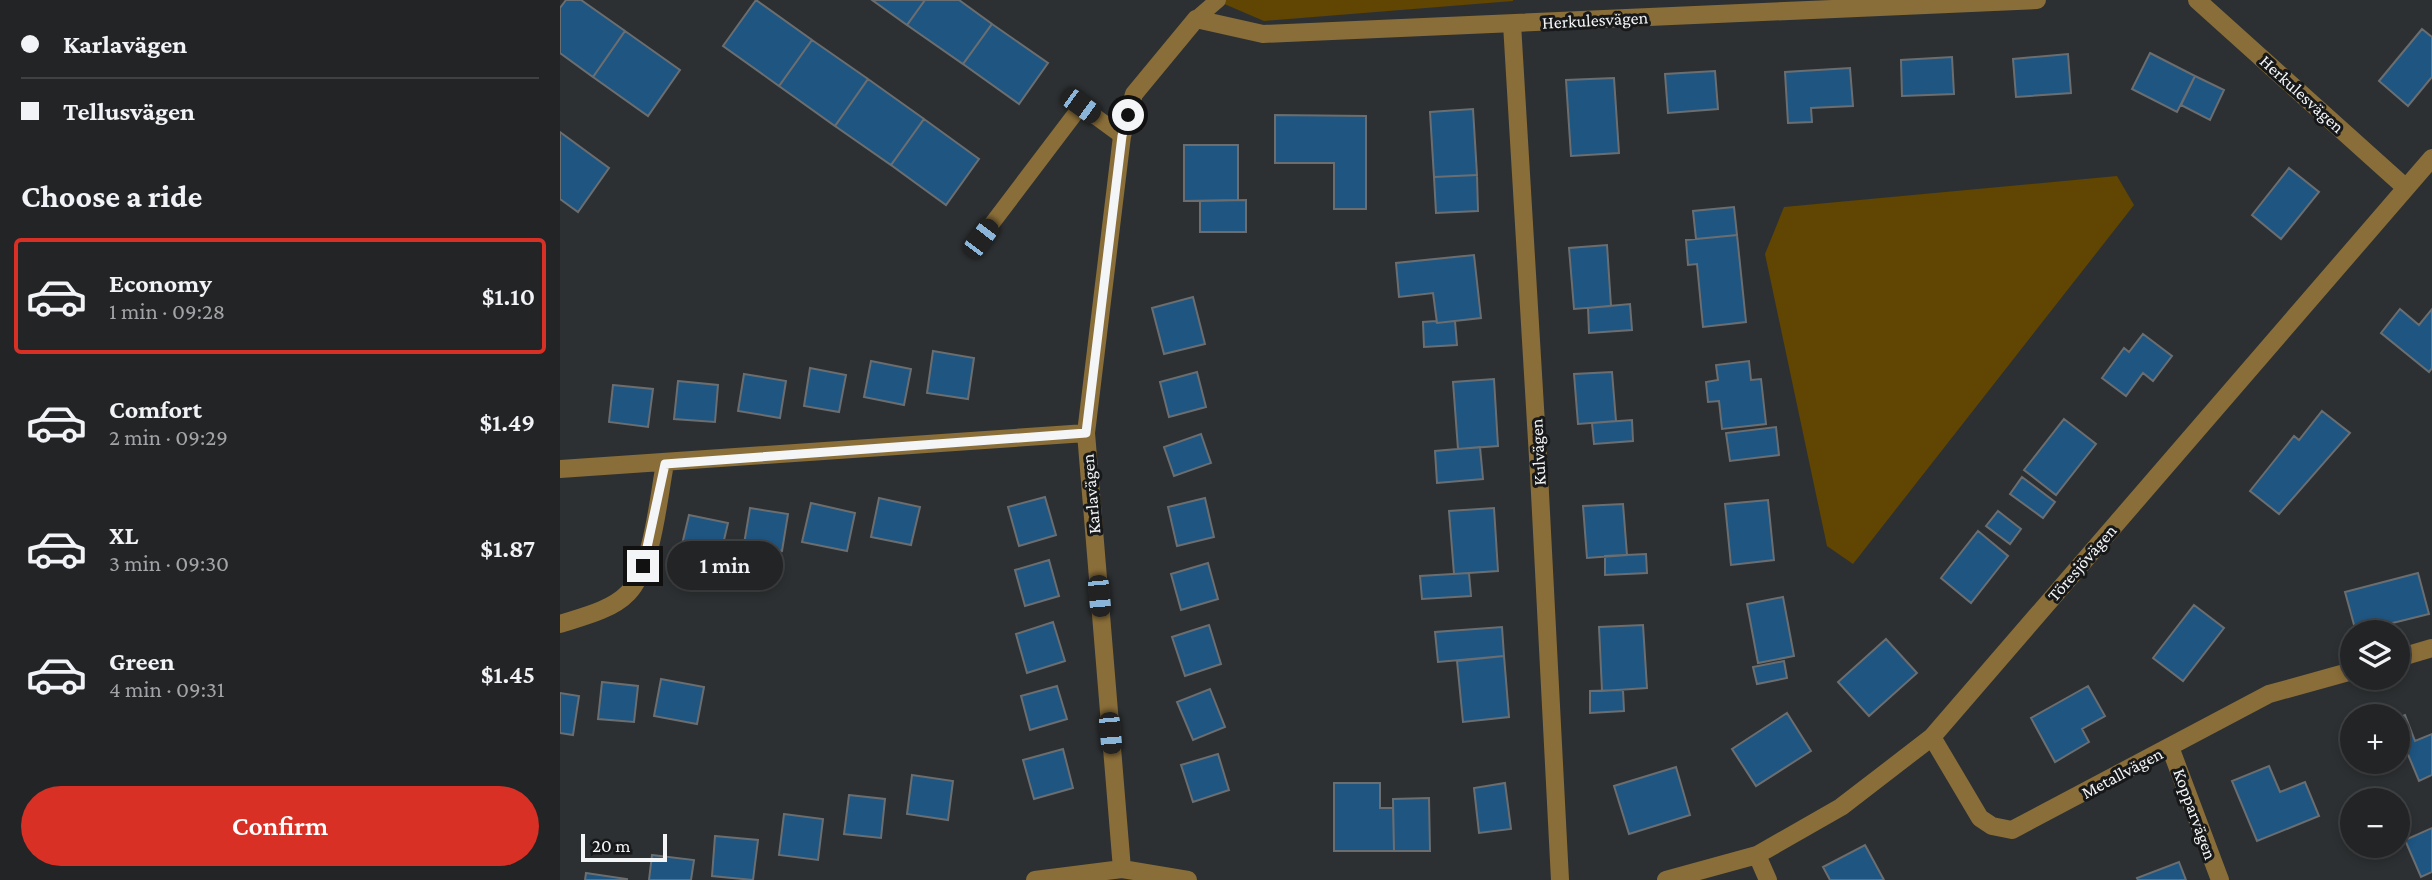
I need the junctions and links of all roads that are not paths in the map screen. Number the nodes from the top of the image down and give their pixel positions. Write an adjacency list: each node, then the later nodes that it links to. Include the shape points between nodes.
1 (1218, 0): 4 (lane)
2 (2037, 0): 5 (street, Herkulesvägen)
3 (2197, 0): 8 (street, Herkulesvägen)
4 (1196, 19): 5 (street, Herkulesvägen, via 1263,34); 6 (street, Karlavägen, via 1134,94)
5 (1512, 24): 23 (street, Kulvägen)
6 (1122, 136): 9 (lane, via 1081,106); 10 (street, Karlavägen)
7 (2432, 158): 8 (street, Töresjövägen)
8 (2406, 188): 17 (street, Töresjövägen)
9 (981, 238)
10 (1086, 433): 11 (street); 20 (street, Karlavägen)
11 (665, 464): 12 (street); 13 (street, via 648,549 629,592 612,605)
12 (560, 469)
13 (560, 624)
14 (2432, 648): 15 (street)
15 (2410, 654)
16 (2340, 674): 18 (street, Metallvägen, via 2269,694)
17 (1932, 737): 18 (street, Metallvägen, via 1980,818 2012,830); 19 (street, Töresjövägen, via 1841,807)
18 (2170, 747): 26 (street, Kopparvägen)
19 (1757, 855): 24 (street, Töresjövägen); 25 (street)
20 (1122, 869): 21 (street); 22 (street)
21 (1035, 880)
22 (1188, 880)
23 (1560, 880)
24 (1666, 880)
25 (1768, 880)
26 (2220, 880)

